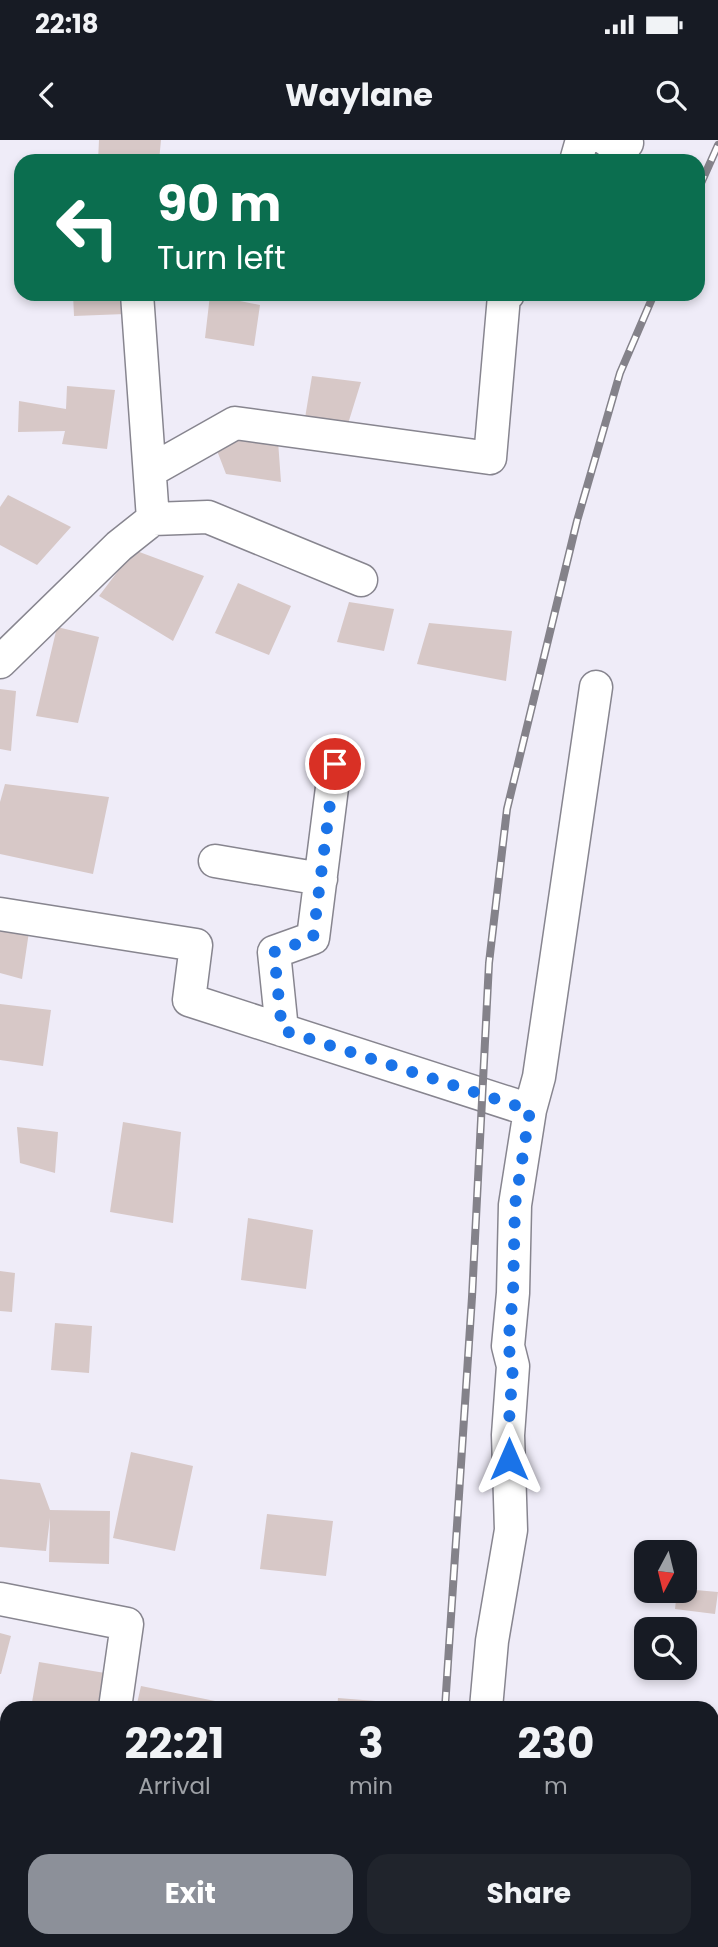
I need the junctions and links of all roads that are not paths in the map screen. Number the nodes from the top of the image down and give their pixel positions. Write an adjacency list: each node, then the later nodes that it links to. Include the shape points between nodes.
1 (138, 301): 3 (street)
2 (504, 301): 3 (street, via 490,458 235,423)
3 (150, 471): 4 (street)
4 (153, 519): 5 (street, via 208,517); 6 (street, via 119,545)
5 (361, 580)
6 (0, 662)
7 (596, 687): 13 (street, via 539,1077)
8 (335, 764): 10 (street)
9 (215, 861): 10 (street)
10 (321, 879): 12 (street, via 313,938 274,952)
11 (0, 915): 12 (street, via 196,945 189,1000)
12 (282, 1030): 13 (street)
13 (530, 1110): 16 (street, via 515,1205 508,1346 513,1366 508,1435 511,1530)
14 (0, 1599): 15 (street, via 127,1624)
15 (115, 1701)
16 (487, 1701)

